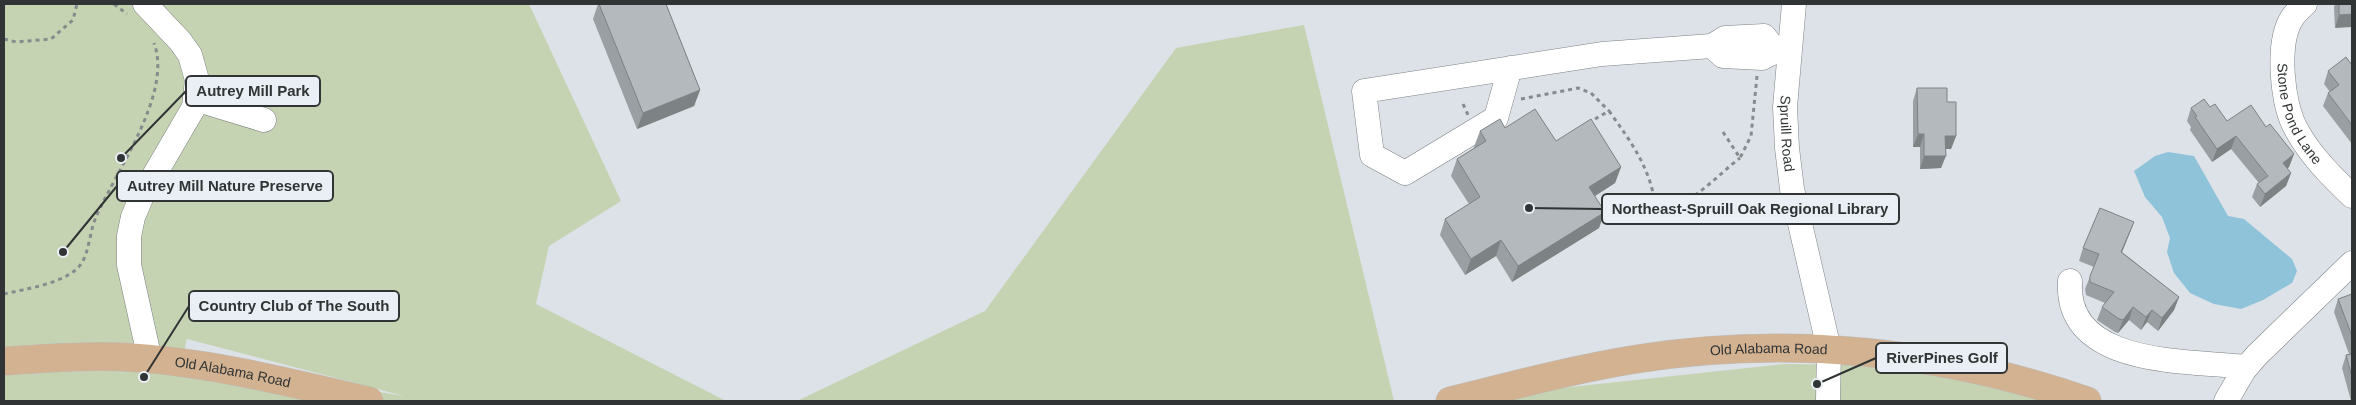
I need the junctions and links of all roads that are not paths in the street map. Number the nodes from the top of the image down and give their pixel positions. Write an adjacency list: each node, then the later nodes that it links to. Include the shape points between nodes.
1 (1794, 4): 4 (street, Spruill Road)
2 (2296, 8): 8 (street, Stone Pond Lane, via 2284,38 2282,61 2285,96 2294,127 2332,178)
3 (140, 11): 6 (street, via 180,41 190,55 197,80)
4 (1774, 53): 5 (street, via 1723,56 1712,46 1617,52); 11 (street, Spruill Road, via 1785,108 1792,189)
5 (1510, 68): 5 (street, via 1496,118 1405,172 1372,155 1364,91)
6 (195, 99): 7 (street); 12 (street, via 194,107 141,198 129,236 128,265)
7 (264, 120)
8 (2352, 196)
9 (2352, 263): 14 (street)
10 (2070, 281): 14 (street, via 2069,294 2078,320 2102,340 2159,360)
11 (1829, 349): 16 (main road, Old Alabama Road, via 1744,348 1638,359); 17 (street, Spruill Road); 18 (main road, Old Alabama Road, via 1955,365 2011,377)
12 (150, 360): 13 (main road, Old Alabama Road, via 76,357); 15 (main road, Old Alabama Road, via 278,380)
13 (4, 362)
14 (2246, 367): 19 (street)
15 (369, 401)
16 (1450, 401)
17 (1828, 401)
18 (2087, 401)
19 (2226, 401)

